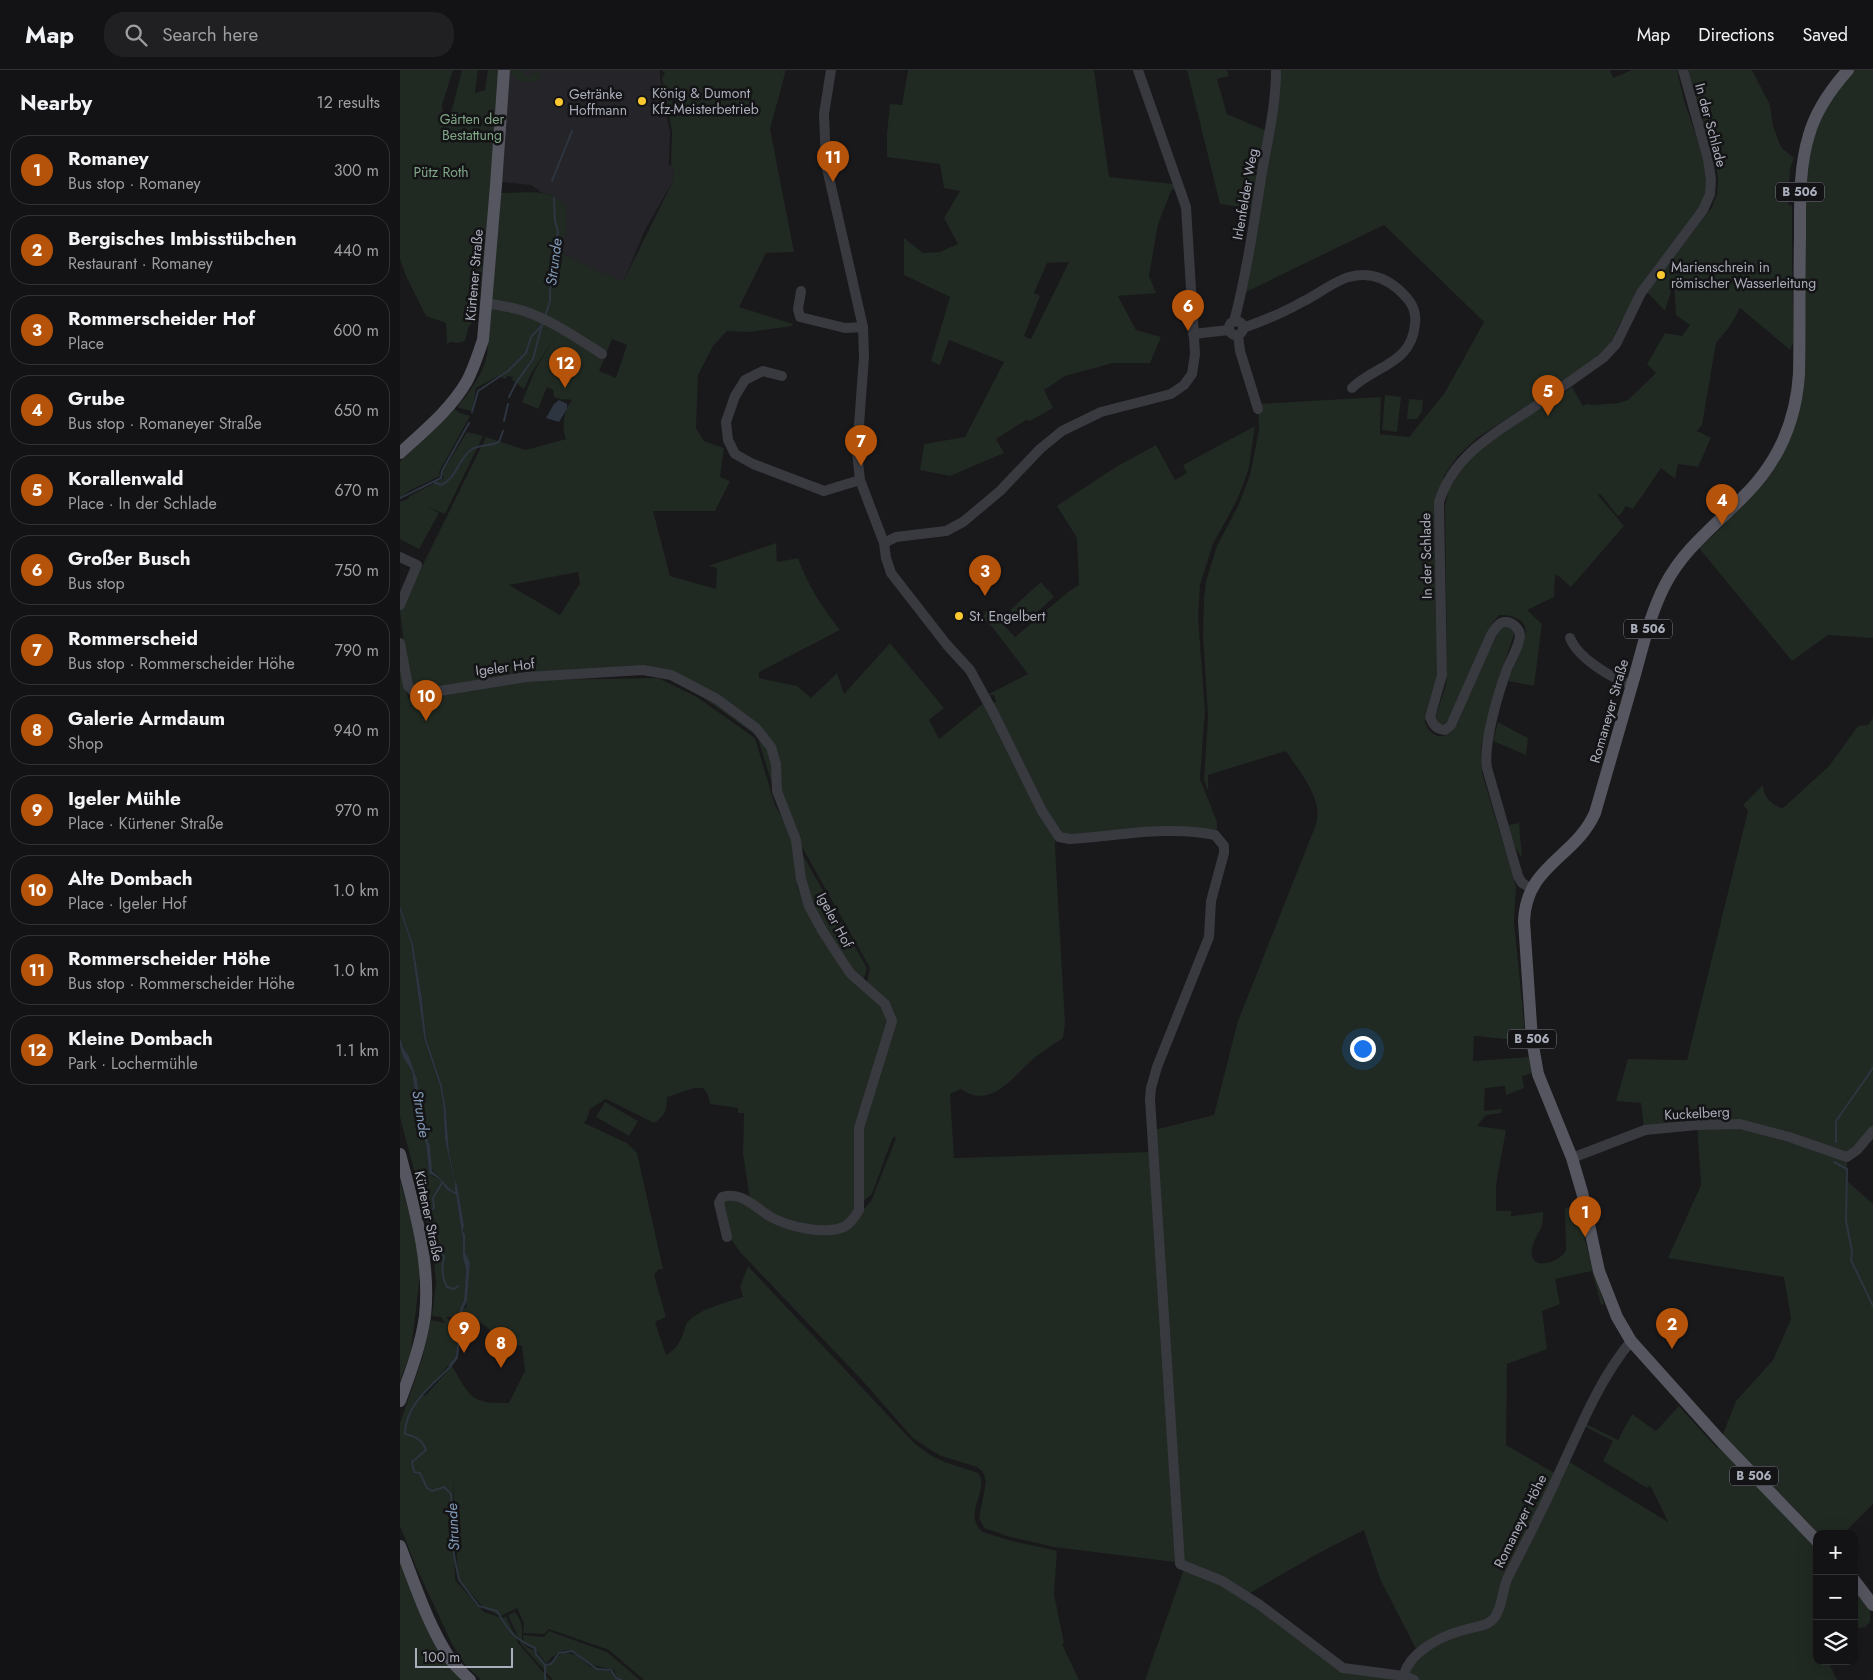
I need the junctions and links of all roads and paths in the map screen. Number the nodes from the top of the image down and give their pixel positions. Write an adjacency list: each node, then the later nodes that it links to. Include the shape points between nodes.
1 (504, 70): 8 (main road, Kürtener Straße)
2 (831, 70): 9 (street, via 824,114 826,164)
3 (1138, 70): 11 (street, via 1186,207)
4 (1276, 70): 10 (street, Irlenfelder Weg, via 1272,119)
5 (1682, 70): 24 (street, In der Schlade, via 1708,159 1710,194 1703,210 1641,293 1616,344 1591,367 1483,441 1450,476 1439,502 1442,674 1430,717 1432,724 1439,729 1446,730 1451,725 1491,635 1497,626 1504,622 1512,623 1520,636 1506,671 1485,756 1518,876)
6 (1848, 70): 23 (main road, Romaneyer Straße / B 506, via 1816,115 1803,157 1798,388 1789,428 1754,487 1693,545 1663,588)
7 (801, 291): 9 (street, via 800,317 845,328)
8 (487, 303): 12 (street, via 540,317); 16 (main road, Kürtener Straße, via 483,340 466,381 451,403)
9 (864, 327): 17 (street, via 857,452)
10 (1236, 329): 11 (street); 14 (street, via 1284,312 1348,277 1369,274 1387,280 1411,303 1416,318 1415,328 1403,354); 15 (street)
11 (1193, 334): 18 (street, via 1192,374 1171,394 1101,412 1062,431 1000,491 963,522 946,531 896,537)
12 (602, 354)
13 (782, 376): 17 (street, via 763,371 745,380 735,396 726,422 728,440 735,454 824,491)
14 (1352, 388)
15 (1258, 409)
16 (400, 453)
17 (860, 480): 18 (street)
18 (884, 543): 35 (street, via 886,558 896,580 970,670 1042,811 1059,837 1200,832 1215,835 1224,846 1211,901 1209,937 1157,1067 1150,1099 1180,1564 1222,1581 1252,1600 1342,1668)
19 (400, 557): 20 (street, via 418,566)
20 (400, 605)
21 (1570, 638): 23 (street, via 1573,647 1610,676)
22 (400, 643): 28 (street, Igeler Hof, via 408,686 415,693 526,678 643,670 660,672 684,680 717,699 756,728 771,747 776,764 777,791 796,840 801,879 809,906 842,961 885,1004 892,1021 860,1128 859,1210 853,1220 835,1229 792,1226 743,1198 728,1196 722,1197 719,1203)
23 (1632, 685): 24 (main road, Romaneyer Straße / B 506, via 1592,819)
24 (1531, 888): 27 (main road, Romaneyer Straße / B 506, via 1524,912 1532,1040 1538,1074)
25 (1873, 1131): 27 (street, Kuckelberg, via 1847,1157 1740,1124 1645,1130)
26 (400, 1154): 30 (main road, Kürtener Straße, via 422,1244 426,1282 425,1317)
27 (1572, 1158): 29 (main road, B 506, via 1598,1270 1617,1317)
28 (727, 1237)
29 (1631, 1341): 31 (main road, B 506); 35 (street, Romaneyer Höhe, via 1616,1359 1580,1426 1506,1582 1496,1616 1487,1624 1456,1632 1429,1646 1409,1663)
30 (400, 1401)
31 (1813, 1537)
32 (400, 1546): 36 (main road, via 440,1640 452,1661)
33 (1858, 1584): 34 (main road)
34 (1873, 1604)
35 (1407, 1679)
36 (470, 1680)

